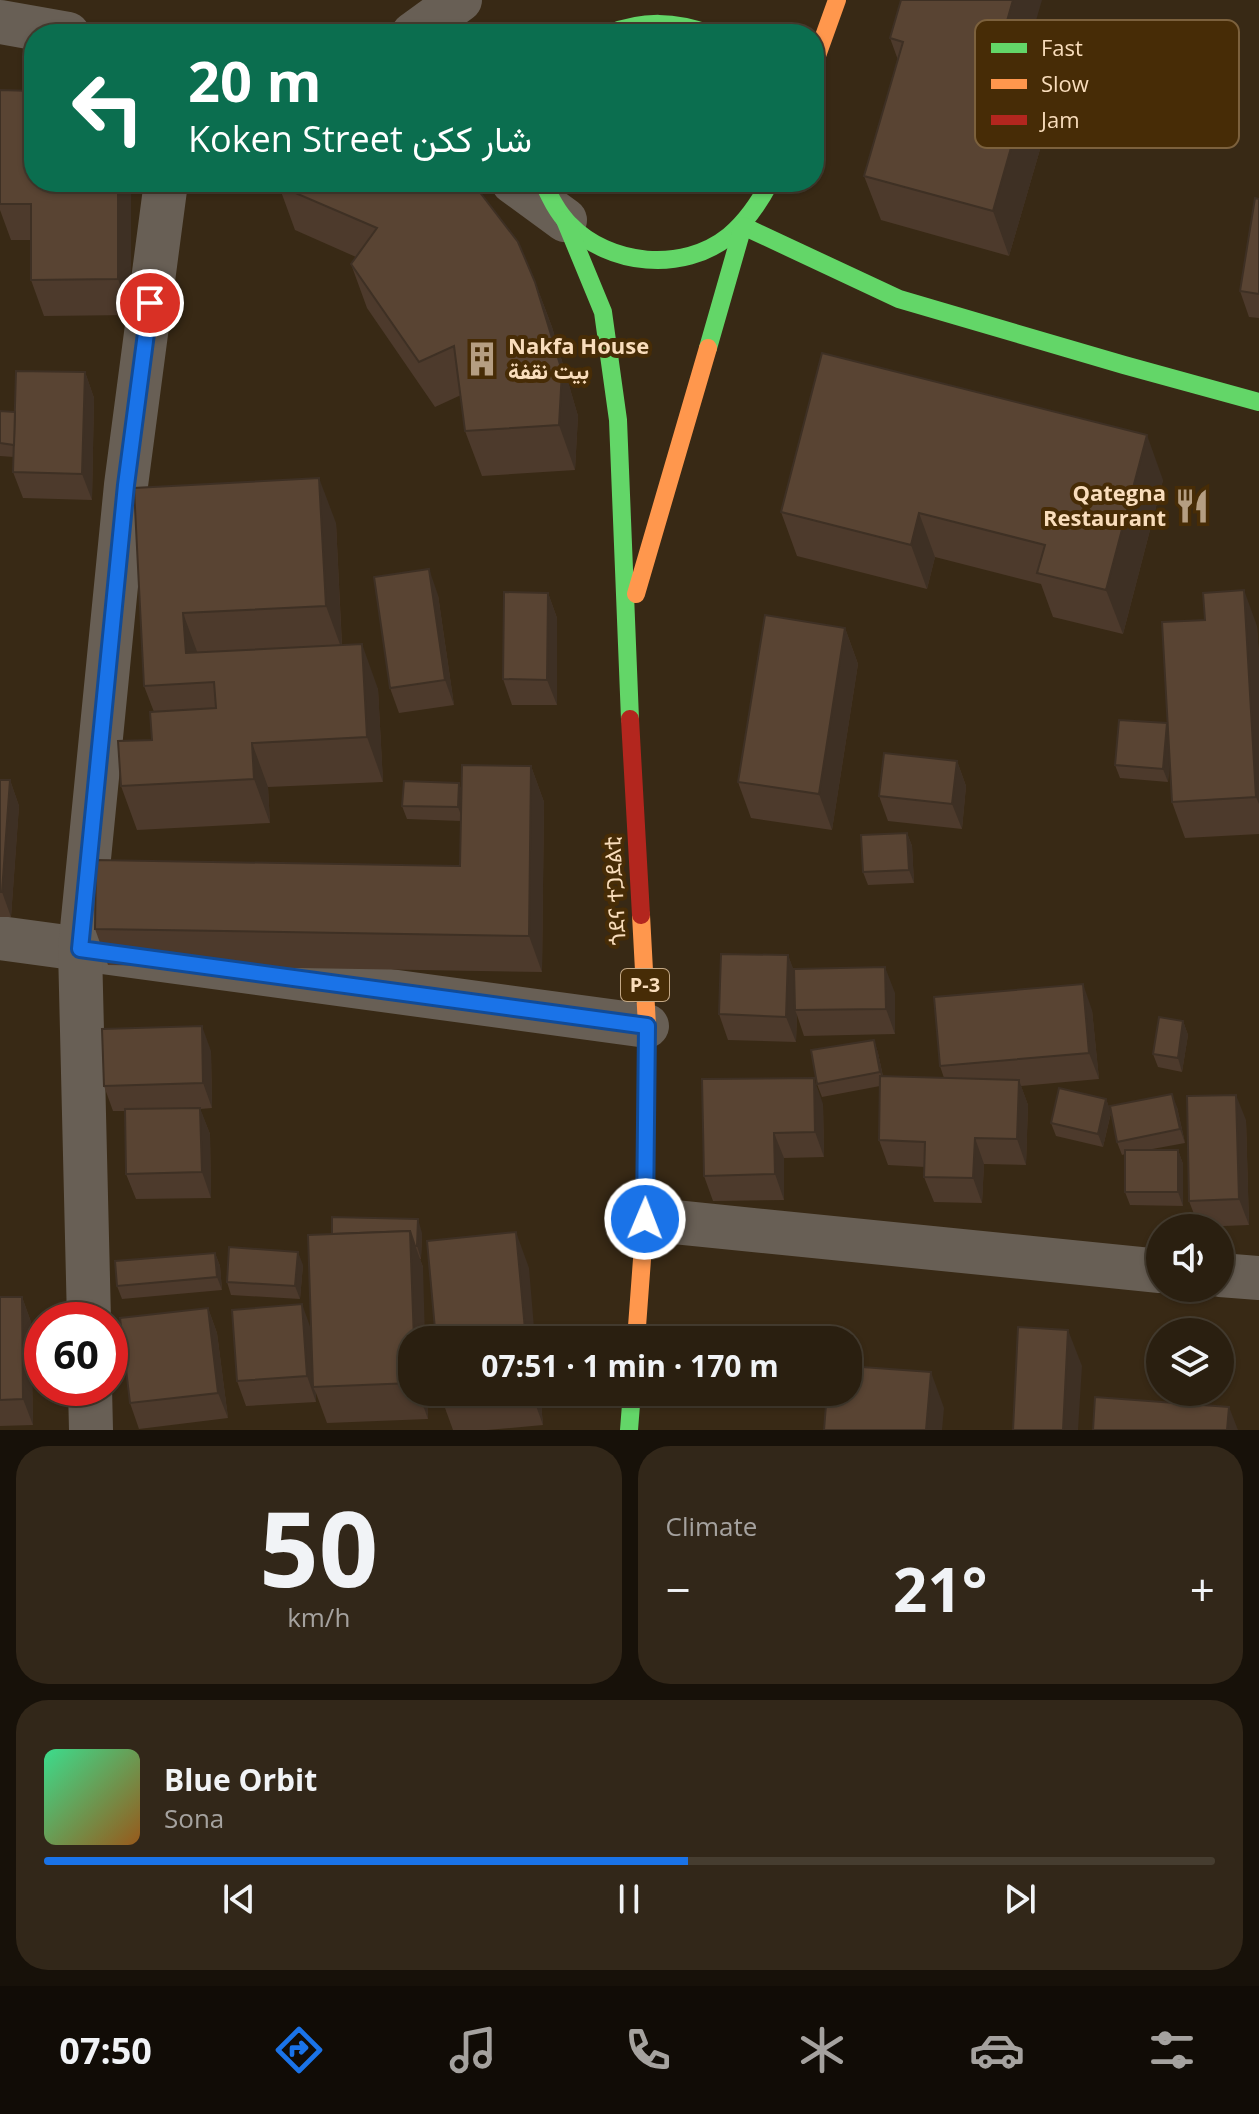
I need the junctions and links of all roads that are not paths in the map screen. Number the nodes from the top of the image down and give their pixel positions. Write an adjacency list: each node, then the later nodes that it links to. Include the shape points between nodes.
1 (460, 0): 5 (street)
2 (837, 0): 10 (main road)
3 (609, 11): 6 (main road)
4 (0, 22): 9 (street)
5 (427, 24)
6 (601, 24)
7 (641, 24): 8 (main road)
8 (676, 24)
9 (24, 26)
10 (824, 36)
11 (165, 192): 20 (street, via 126,485)
12 (527, 192): 15 (street)
13 (549, 192): 15 (main road)
14 (766, 192): 16 (main road)
15 (565, 220): 16 (main road, via 595,245 632,259 672,262 710,250); 18 (main road, ጎደና ተጋደልቲ / P-3, via 603,312 618,420)
16 (743, 226): 17 (main road, via 899,299); 18 (main road, ጎደና ተጋደልቲ / P-3)
17 (1259, 402)
18 (625, 631): 21 (main road, ጎደና ተጋደልቲ / P-3)
19 (0, 938): 20 (street)
20 (80, 949): 21 (street); 26 (street)
21 (647, 1026): 22 (main road, ጎደና ተጋደልቲ / P-3)
22 (645, 1219): 23 (street); 27 (main road, ጎደና ተጋደልቲ / P-3)
23 (1146, 1270)
24 (1234, 1276): 25 (street)
25 (1259, 1278)
26 (89, 1302)
27 (637, 1326)
28 (90, 1406): 30 (street)
29 (631, 1406): 31 (main road)
30 (91, 1430)
31 (629, 1430)

